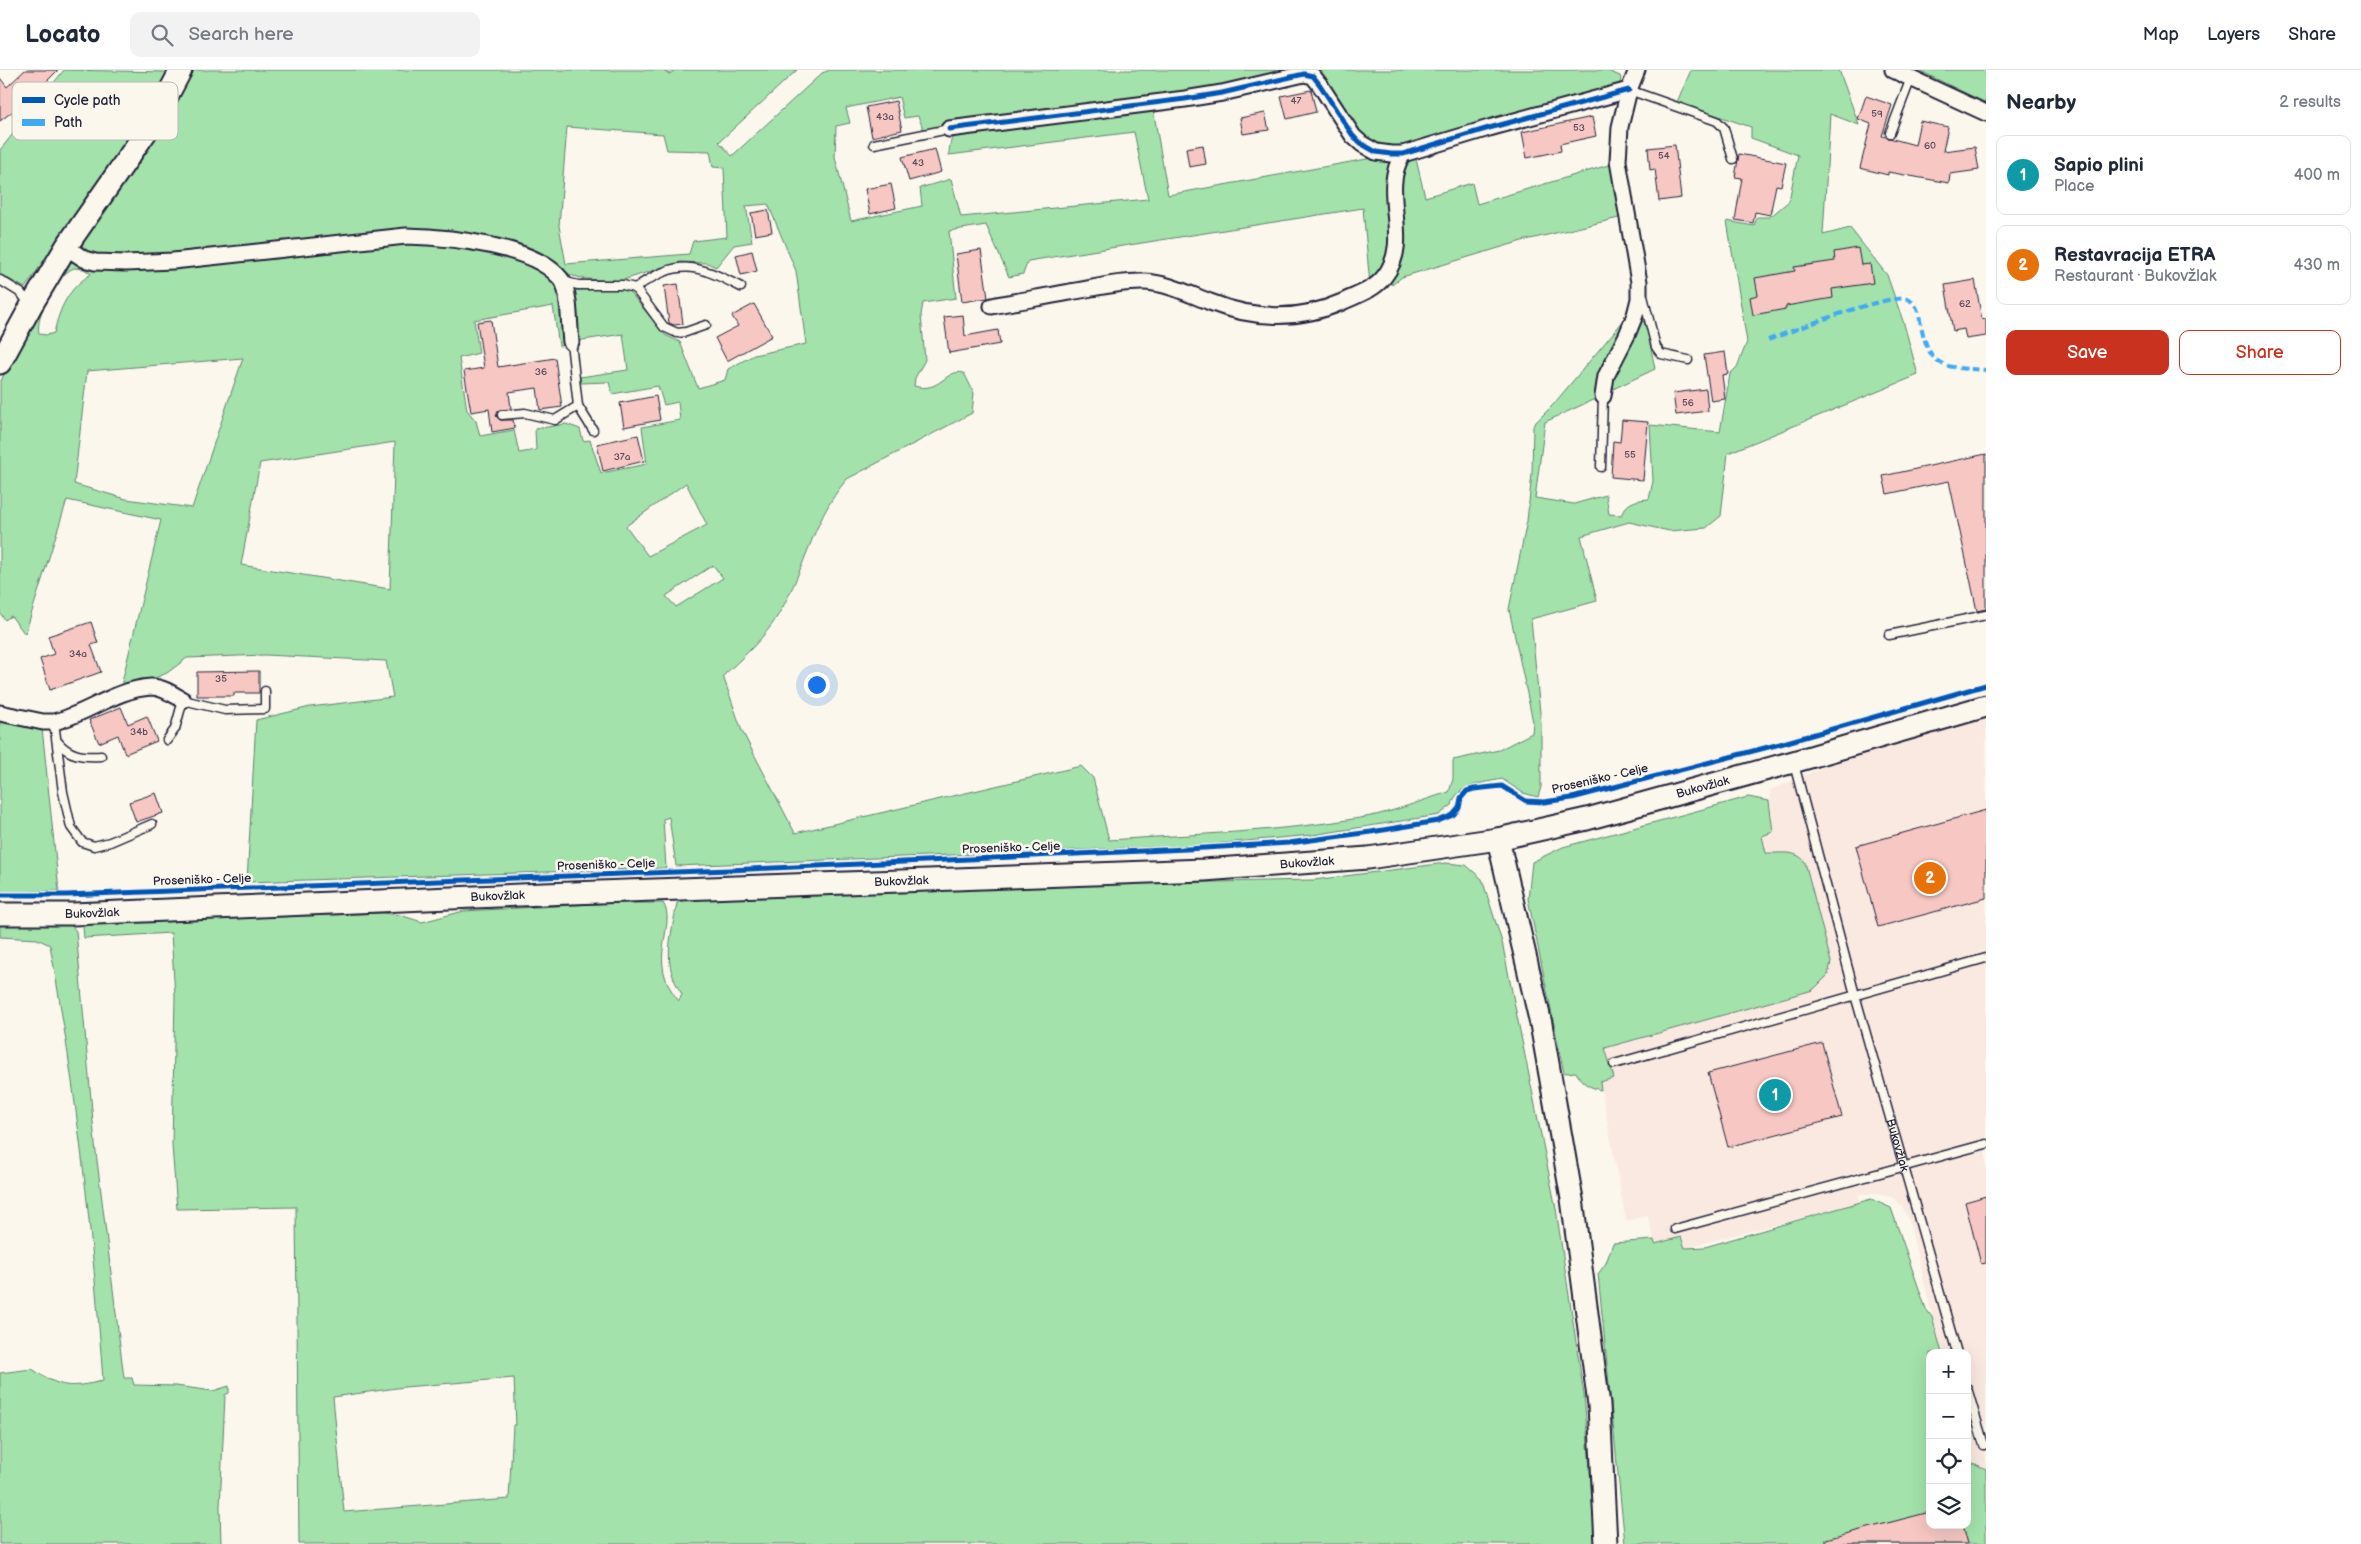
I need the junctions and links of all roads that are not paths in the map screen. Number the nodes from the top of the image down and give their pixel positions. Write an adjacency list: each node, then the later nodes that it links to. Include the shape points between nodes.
1 (1637, 70): 4 (street)
2 (1893, 70): 3 (street)
3 (1911, 78): 5 (street); 7 (lane)
4 (1629, 90): 10 (street); 11 (lane, via 1717,121 1724,128); 15 (street, via 1620,127 1618,161)
5 (1986, 113)
6 (949, 129): 9 (lane); 10 (street, via 1176,101 1304,74 1313,76 1353,136 1362,144 1376,152)
7 (1890, 133)
8 (140, 140): 12 (main road)
9 (874, 144)
10 (1403, 154): 19 (street, via 1393,176 1398,244 1390,269 1378,284 1338,304 1308,313 1261,316 1236,312 1174,287 1146,282 1110,284)
11 (1733, 159)
12 (66, 247): 14 (street, via 95,262 126,263 377,239 437,237 498,246 519,253 535,260); 18 (main road)
13 (0, 280): 18 (lane, via 20,293)
14 (562, 281): 17 (lane); 21 (street, via 566,289)
15 (1638, 282): 22 (lane, via 1656,348 1661,354); 24 (street, via 1639,299 1635,315 1606,376)
16 (741, 287): 17 (lane, via 710,271 694,267 666,271)
17 (635, 288): 20 (lane, via 664,328 677,333)
18 (30, 306): 23 (main road)
19 (992, 306)
20 (706, 325)
21 (571, 342): 25 (lane)
22 (1688, 360)
23 (0, 363)
24 (1603, 396): 28 (lane)
25 (578, 406): 26 (lane, via 555,420 525,413); 27 (lane)
26 (502, 415)
27 (594, 430)
28 (1601, 467)
29 (1986, 615): 30 (lane)
30 (1889, 636)
31 (265, 691): 32 (lane, via 265,709 225,710)
32 (184, 700): 35 (street, via 166,690 151,687 124,693); 36 (lane, via 175,729)
33 (1986, 706): 39 (main road, Bukovžlak)
34 (0, 713): 35 (street)
35 (54, 722): 37 (lane)
36 (167, 740)
37 (57, 741): 38 (lane, via 74,755); 40 (lane, via 71,827 82,842 94,846 102,844)
38 (100, 756)
39 (1793, 762): 41 (main road, Bukovžlak); 44 (lane, Bukovžlak)
40 (152, 824)
41 (1498, 840): 42 (main road, Bukovžlak, via 1368,858 1204,870 73,914); 52 (main road, via 1540,1024 1572,1199 1599,1405)
42 (0, 914)
43 (1986, 958): 44 (lane)
44 (1854, 995): 45 (lane); 47 (lane, Bukovžlak)
45 (1614, 1064)
46 (1986, 1144): 47 (lane)
47 (1905, 1167): 48 (lane); 49 (lane, Bukovžlak)
48 (1675, 1229)
49 (1956, 1349)
50 (1969, 1394): 51 (lane)
51 (1984, 1445)
52 (1606, 1544)

